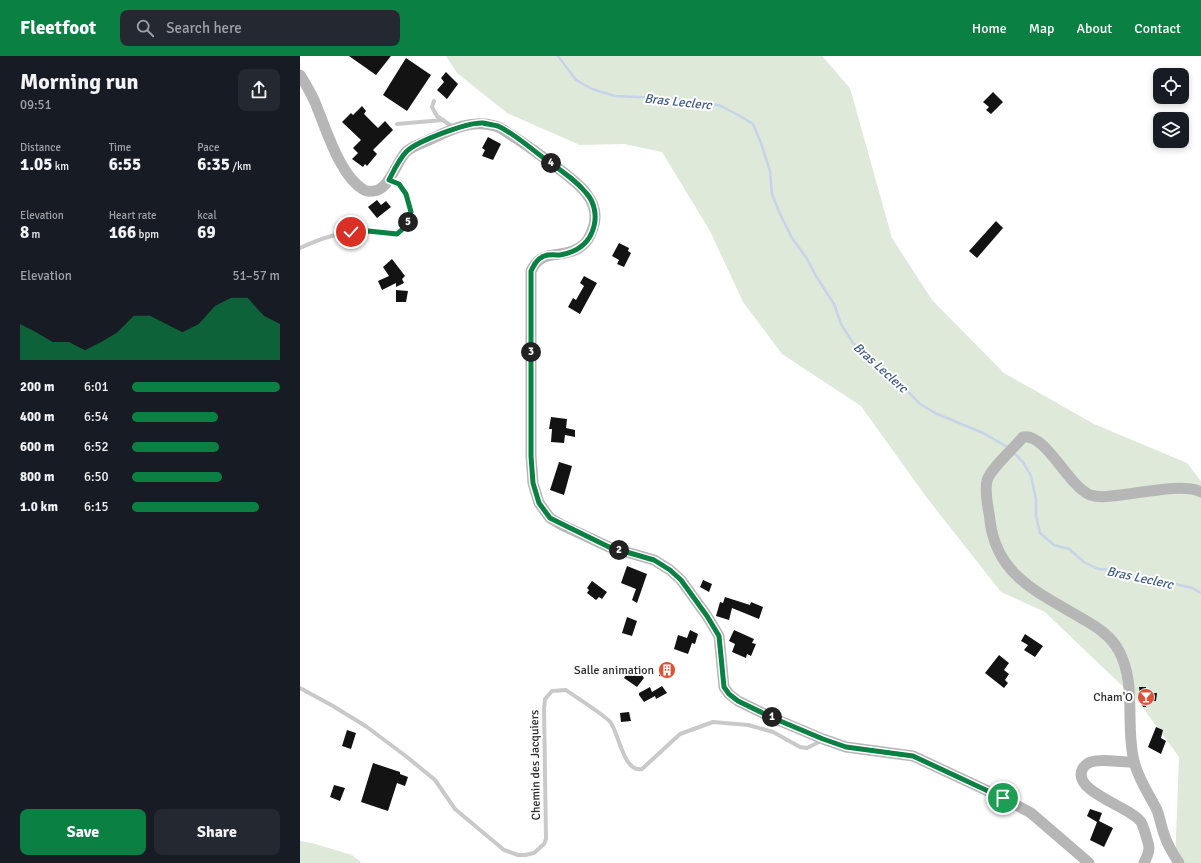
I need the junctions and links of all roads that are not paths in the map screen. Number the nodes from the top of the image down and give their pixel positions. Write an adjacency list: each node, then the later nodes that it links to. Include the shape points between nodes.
1 (300, 75): 6 (main road, via 318,108 333,148 356,184 365,191 376,191)
2 (434, 101): 3 (lane, via 432,107)
3 (443, 120): 4 (lane); 5 (lane)
4 (397, 124)
5 (455, 128): 6 (main road, via 408,150); 10 (main road, via 482,123 497,126 570,177 588,194 593,205 594,225 589,239 570,252 545,256 535,262 531,271 531,456 533,483 539,503 550,518 609,547 654,560 670,570 681,580 719,636 724,687 729,694 773,718)
6 (389, 180): 7 (lane, via 399,184 406,194 411,212 406,226 397,234 351,232 334,235)
7 (300, 248)
8 (1201, 492): 11 (main road, via 1176,488 1120,496 1091,495 1074,484 1053,456 1035,439 1028,436 1023,437 987,480 986,490 994,540 1000,557 1014,574 1095,626 1110,638 1119,650 1126,667 1129,685)
9 (300, 688): 10 (lane, Chemin des Jacquiers, via 368,727 407,756 435,780 455,809 504,850 518,855 534,853 546,839 544,709 545,699 552,691 566,690 610,721 628,764 639,770 680,734 713,722 748,725 767,730 807,748)
10 (823, 739): 12 (main road, via 846,747 913,756 959,777 1031,813)
11 (1134, 762): 13 (main road, via 1091,762 1083,767 1081,775 1082,780 1099,796 1141,822 1149,849); 14 (main road, via 1157,812 1164,835)
12 (1089, 863)
13 (1144, 863)
14 (1179, 863)

